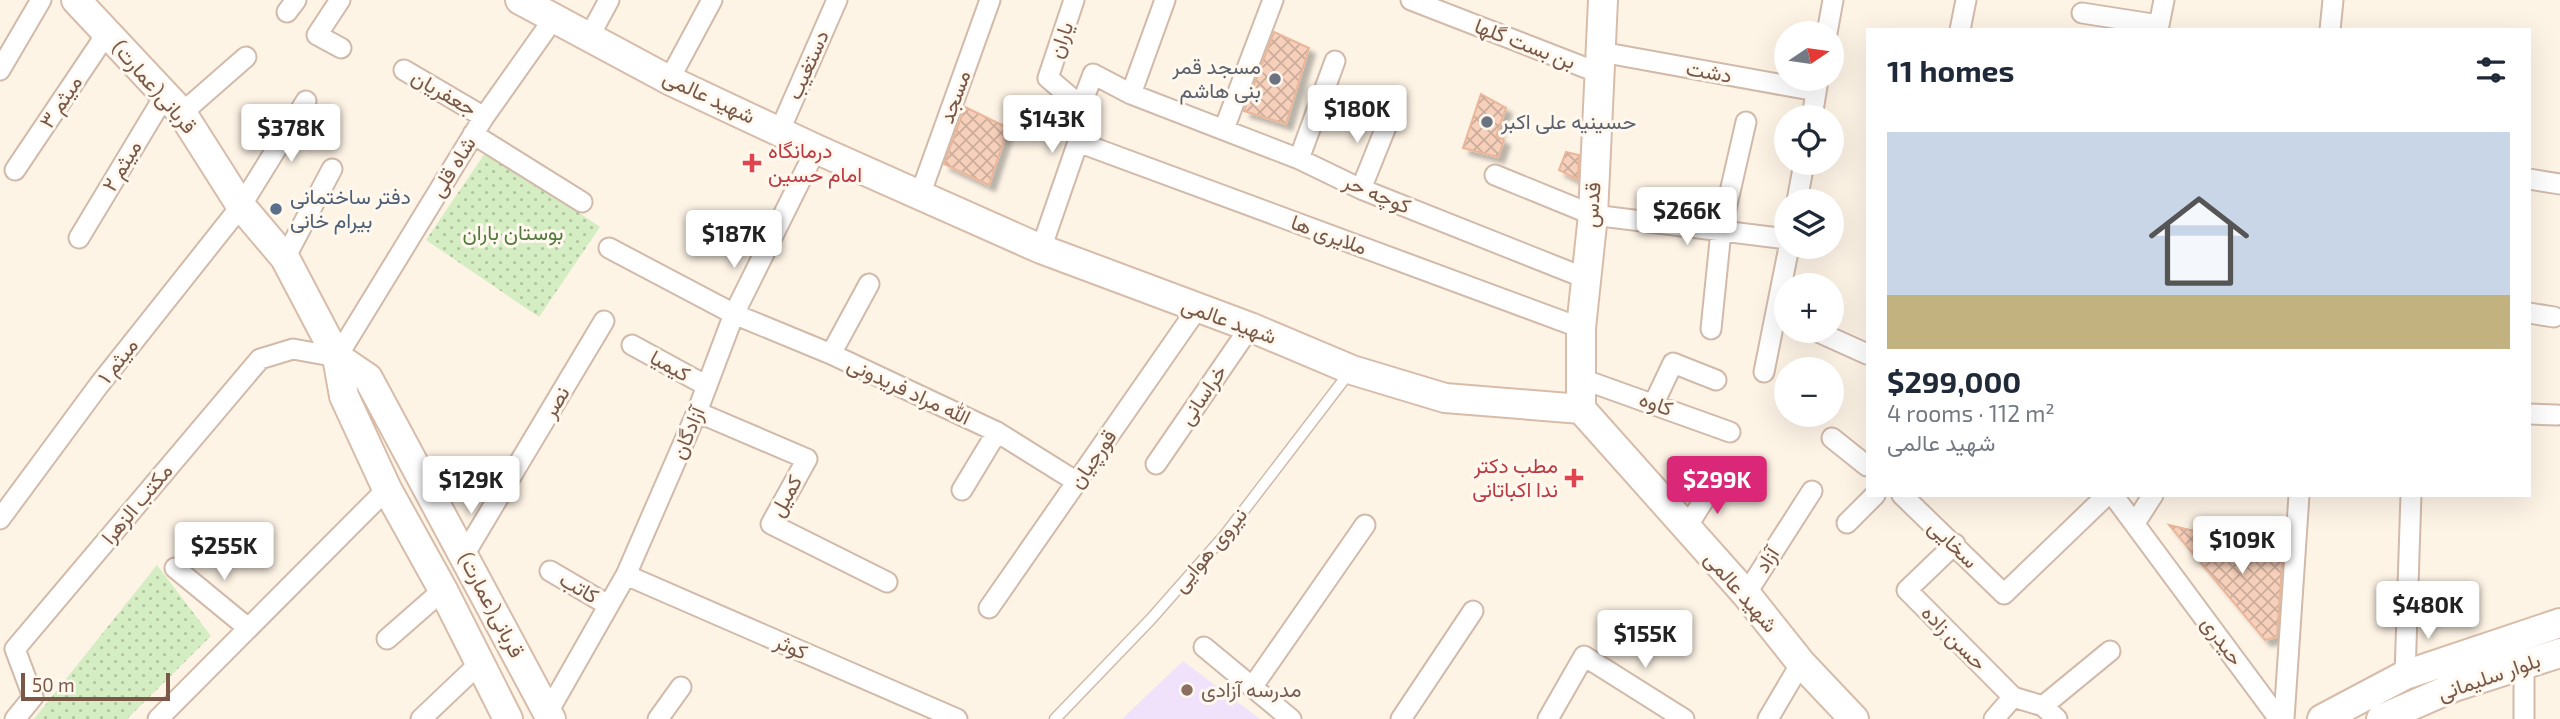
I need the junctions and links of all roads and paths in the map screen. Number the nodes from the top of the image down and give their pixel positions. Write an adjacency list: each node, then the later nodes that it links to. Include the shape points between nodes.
1 (41, 0): 31 (street)
2 (76, 0): 24 (main road, (عمارت)قربانی)
3 (340, 0): 26 (street, via 317,35)
4 (520, 0): 19 (main road, شهید عالمی)
5 (609, 0): 25 (street)
6 (712, 0): 32 (street)
7 (837, 0): 41 (street, دستغیب)
8 (990, 0): 53 (street, مسجد)
9 (1074, 0): 37 (street, یاران, via 1048,78)
10 (1165, 0): 34 (street)
11 (1273, 0): 42 (street)
12 (1411, 0): 29 (street, بن بست گلها)
13 (1603, 0): 29 (main road, قدس)
14 (1833, 0): 20 (street)
15 (1966, 0): 22 (street)
16 (2164, 0): 21 (street)
17 (2333, 0): 23 (street)
18 (2082, 13): 21 (street)
19 (554, 18): 25 (main road, شهید عالمی); 38 (street, شاه قلی)
20 (1829, 21)
21 (2159, 27)
22 (1960, 28)
23 (2330, 28)
24 (107, 33): 36 (main road, (عمارت)قربانی); 48 (street, میثم ۳)
25 (589, 37): 32 (main road, شهید عالمی)
26 (341, 48)
27 (246, 57): 36 (street, میثم ۲)
28 (1335, 61): 46 (street)
29 (1600, 62): 33 (street, دشت); 56 (main road, قدس)
30 (404, 70): 38 (street, جعفریان)
31 (0, 71)
32 (669, 80): 41 (main road, شهید عالمی)
33 (1774, 80)
34 (1131, 94): 37 (street, کوچه حر, via 1093,74); 42 (street, کوچه حر)
35 (306, 101): 55 (street, میثم ۱)
36 (174, 104): 55 (main road, (عمارت)قربانی); 59 (street, میثم ۲)
37 (1081, 106): 44 (street)
38 (484, 117): 43 (street, شاه قلی)
39 (1390, 117): 52 (street)
40 (1746, 122): 57 (street)
41 (780, 130): 45 (main road, شهید عالمی)
42 (1224, 130): 46 (street, کوچه حر)
43 (473, 134): 54 (street); 78 (street, شاه قلی)
44 (1078, 142): 61 (street); 71 (street, ملایری ها)
45 (816, 149): 53 (main road, شهید عالمی); 67 (street, آزادگان)
46 (1299, 159): 52 (street, کوچه حر)
47 (332, 169): 62 (street)
48 (15, 170)
49 (1495, 175): 56 (street)
50 (2531, 179): 51 (street)
51 (2560, 184)
52 (1361, 189): 63 (street, کوچه حر)
53 (920, 195): 61 (main road, شهید عالمی)
54 (582, 202)
55 (241, 206): 62 (main road, (عمارت)قربانی); 106 (street, میثم ۱)
56 (1593, 215): 57 (street); 63 (main road, قدس)
57 (1721, 231): 58 (street); 72 (street)
58 (1774, 237)
59 (79, 238)
60 (609, 248): 67 (street, الله مراد فریدونی)
61 (1041, 248): 65 (main road, شهید عالمی)
62 (285, 258): 78 (main road, (عمارت)قربانی)
63 (1585, 278): 71 (main road, قدس)
64 (869, 284): 76 (street)
65 (1197, 309): 70 (main road, شهید عالمی); 95 (street, قورچیان)
66 (2531, 313): 68 (street)
67 (734, 314): 76 (street, الله مراد فریدونی); 83 (street, آزادگان)
68 (2554, 317)
69 (604, 321): 112 (street, نصر)
70 (1250, 327): 79 (main road, شهید عالمی); 92 (street, خراسانی)
71 (1581, 328): 81 (main road, قدس)
72 (1711, 329)
73 (1774, 340): 80 (street)
74 (1843, 343): 77 (street)
75 (632, 345): 83 (street, کیمیا)
76 (831, 354): 89 (street, الله مراد فریدونی)
77 (1866, 354)
78 (337, 356): 96 (main road, (عمارت)قربانی, via 344,396); 112 (main road, (عمارت)قربانی, via 368,378); 137 (street, مکتب الزهرا, via 293,349 260,359 15,649 33,697)
79 (1352, 370): 85 (main road, شهید عالمی, via 1445,397); 143 (lane, نیروی هوایی, via 1225,535)
80 (1764, 372)
81 (1582, 379): 84 (street, کاوه); 85 (main road, قدس)
82 (1716, 380): 84 (street, via 1674,362)
83 (707, 386): 86 (street, آزادگان)
84 (1654, 403): 90 (street, کاوه)
85 (1581, 409): 110 (main road, شهید عالمی)
86 (697, 412): 115 (street, آزادگان); 116 (street, کمیل, via 807,459 771,524)
87 (2531, 414): 88 (street)
88 (2557, 415)
89 (997, 432): 95 (street, الله مراد فریدونی); 97 (street)
90 (1730, 432)
91 (1832, 438): 93 (street)
92 (1156, 464)
93 (1866, 465)
94 (1716, 481): 110 (street)
95 (1077, 482): 120 (street, قورچیان)
96 (387, 489): 117 (main road, (عمارت)قربانی); 123 (street)
97 (962, 490)
98 (1812, 491): 118 (street, آزاد)
99 (1873, 497): 107 (street)
100 (1904, 497): 111 (street, سخایی)
101 (2105, 497): 111 (street, سخایی, via 2004,594)
102 (2115, 497): 108 (street, حیدری)
103 (2152, 497): 108 (street)
104 (2299, 497): 151 (street)
105 (2411, 497): 131 (street)
106 (0, 519)
107 (1847, 523)
108 (2135, 523): 151 (street, حیدری)
109 (1365, 525): 132 (street)
110 (1685, 530): 118 (main road, شهید عالمی)
111 (1955, 544): 134 (street, حسن زاده, via 1907,590)
112 (464, 555): 136 (main road, (عمارت)قربانی)
113 (175, 568): 123 (street)
114 (550, 571): 119 (street, کاتب)
115 (626, 575): 119 (street, آزادگان); 142 (street, کوثر)
116 (887, 582)
117 (443, 590): 124 (street); 128 (main road, (عمارت)قربانی)
118 (1746, 594): 129 (main road, شهید عالمی)
119 (608, 605): 136 (street, آزادگان)
120 (989, 608)
121 (1473, 611): 145 (street)
122 (2560, 623): 131 (main road, بلوار سلیمانی)
123 (248, 628): 138 (street)
124 (387, 639)
125 (1205, 646): 132 (street)
126 (2110, 651): 135 (street)
127 (2560, 653): 130 (main road, بلوار سلیمانی)
128 (481, 662): 139 (street); 140 (main road, (عمارت)قربانی)
129 (1801, 663): 148 (street); 149 (main road, شهید عالمی)
130 (2524, 663): 153 (main road, بلوار سلیمانی); 154 (street)
131 (2405, 675): 152 (main road, بلوار سلیمانی)
132 (1253, 686): 144 (street)
133 (681, 687): 141 (street)
134 (2013, 697): 135 (street, حسن زاده); 150 (street)
135 (2050, 712)
136 (549, 716)
137 (15, 719)
138 (158, 719)
139 (421, 719)
140 (508, 719)
141 (657, 719)
142 (957, 719)
143 (1055, 719)
144 (1291, 719)
145 (1401, 719)
146 (1548, 719): 147 (street, via 1584,656)
147 (1684, 719)
148 (1768, 719)
149 (1854, 719)
150 (1994, 719)
151 (2282, 719)
152 (2322, 719)
153 (2381, 719)
154 (2524, 719)

